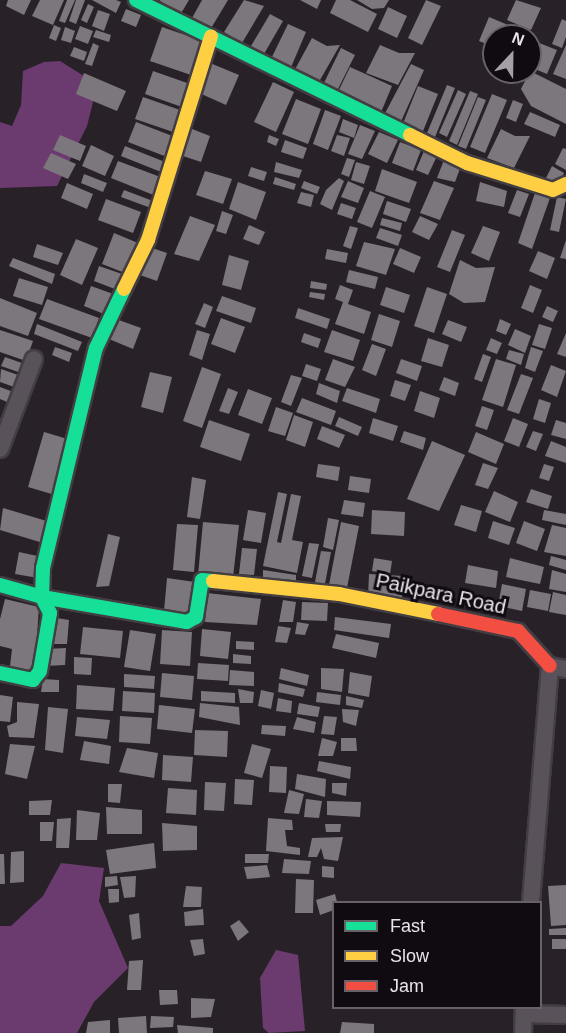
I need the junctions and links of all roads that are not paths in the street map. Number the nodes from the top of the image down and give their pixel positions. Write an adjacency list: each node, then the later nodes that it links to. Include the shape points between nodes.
1 (136, 0): 2 (street)
2 (211, 37): 3 (street, via 467,163 553,190); 7 (street, via 148,240 96,348 43,568)
3 (566, 184)
4 (34, 359): 5 (street)
5 (0, 449)
6 (0, 585): 7 (street)
7 (42, 597): 8 (street, Paikpara Road, via 187,622 196,617 202,580 308,590 518,632); 9 (street, via 50,614 40,671 33,680)
8 (558, 667): 10 (street, Paikpara Road)
9 (0, 674)
10 (531, 901)
11 (524, 1011): 12 (street); 13 (street)
12 (566, 1015)
13 (523, 1033)

